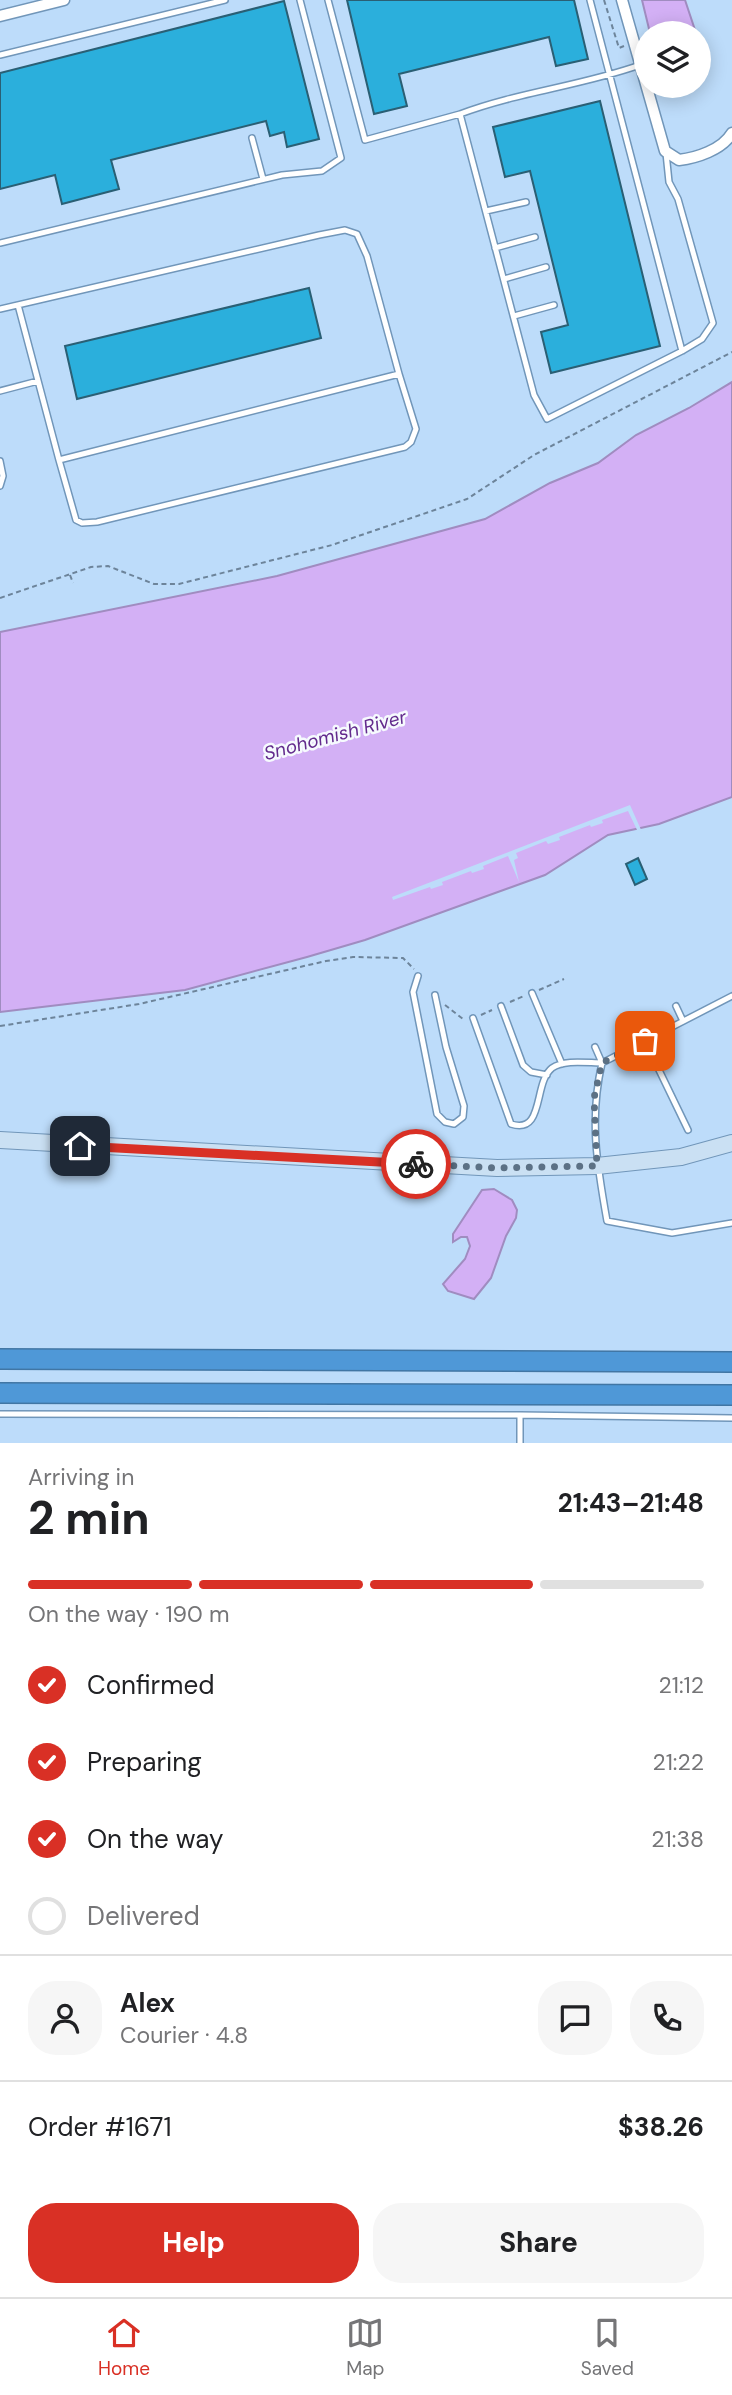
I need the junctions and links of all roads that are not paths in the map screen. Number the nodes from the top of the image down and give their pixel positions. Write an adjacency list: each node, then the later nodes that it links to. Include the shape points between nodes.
1 (64, 0): 7 (street)
2 (225, 0): 9 (lane)
3 (300, 0): 17 (lane, via 341,158 322,171)
4 (328, 0): 13 (lane, via 365,139)
5 (590, 0): 11 (lane)
6 (622, 0): 8 (street)
7 (0, 16)
8 (634, 46)
9 (0, 55)
10 (634, 67): 11 (lane)
11 (608, 76): 13 (lane); 29 (lane)
12 (649, 98): 16 (street)
13 (460, 114): 19 (lane)
14 (732, 134): 16 (street, via 696,158 678,160)
15 (252, 138): 17 (lane)
16 (665, 151): 29 (lane, via 669,182 678,199 713,323 702,339)
17 (263, 179): 21 (lane)
18 (526, 202): 19 (lane)
19 (486, 211): 22 (lane)
20 (535, 237): 22 (lane)
21 (0, 243)
22 (495, 248): 24 (lane)
23 (546, 267): 24 (lane)
24 (504, 279): 28 (lane)
25 (18, 305): 27 (lane); 30 (lane, via 345,229 357,234 367,256); 31 (lane)
26 (554, 305): 28 (lane)
27 (0, 309)
28 (513, 316): 29 (lane, via 534,395 547,419)
29 (682, 351)
30 (399, 374): 33 (lane); 33 (lane, via 416,429 405,447 82,523 76,520)
31 (38, 381): 32 (lane); 33 (lane)
32 (0, 391)
33 (59, 460)
34 (0, 461): 35 (lane, via 4,476)
35 (0, 486)
36 (418, 976): 38 (lane, via 413,992 437,1114 454,1124 463,1117 464,1106)
37 (532, 993): 51 (lane)
38 (435, 995)
39 (732, 996): 44 (lane)
40 (501, 1006): 52 (lane, via 523,1065)
41 (676, 1006): 44 (lane)
42 (473, 1018): 52 (lane, via 511,1124 528,1124 533,1119)
43 (653, 1018): 45 (lane)
44 (683, 1021): 45 (lane)
45 (661, 1033): 47 (lane)
46 (625, 1034): 49 (lane)
47 (645, 1041): 49 (lane); 53 (lane)
48 (595, 1047): 50 (lane)
49 (631, 1048): 50 (lane)
50 (602, 1063): 51 (lane); 56 (lane, via 594,1098)
51 (562, 1064): 52 (lane)
52 (547, 1075)
53 (688, 1130)
54 (0, 1140): 56 (street, via 497,1168)
55 (732, 1143): 56 (street, via 681,1157)
56 (597, 1166): 57 (lane, via 607,1221 672,1233)
57 (732, 1223)
58 (0, 1359): 59 (highway)
59 (732, 1362)
60 (0, 1393): 61 (highway)
61 (732, 1395)
62 (0, 1414): 63 (lane)
63 (520, 1415): 64 (lane); 65 (lane)
64 (732, 1418)
65 (520, 1443)

